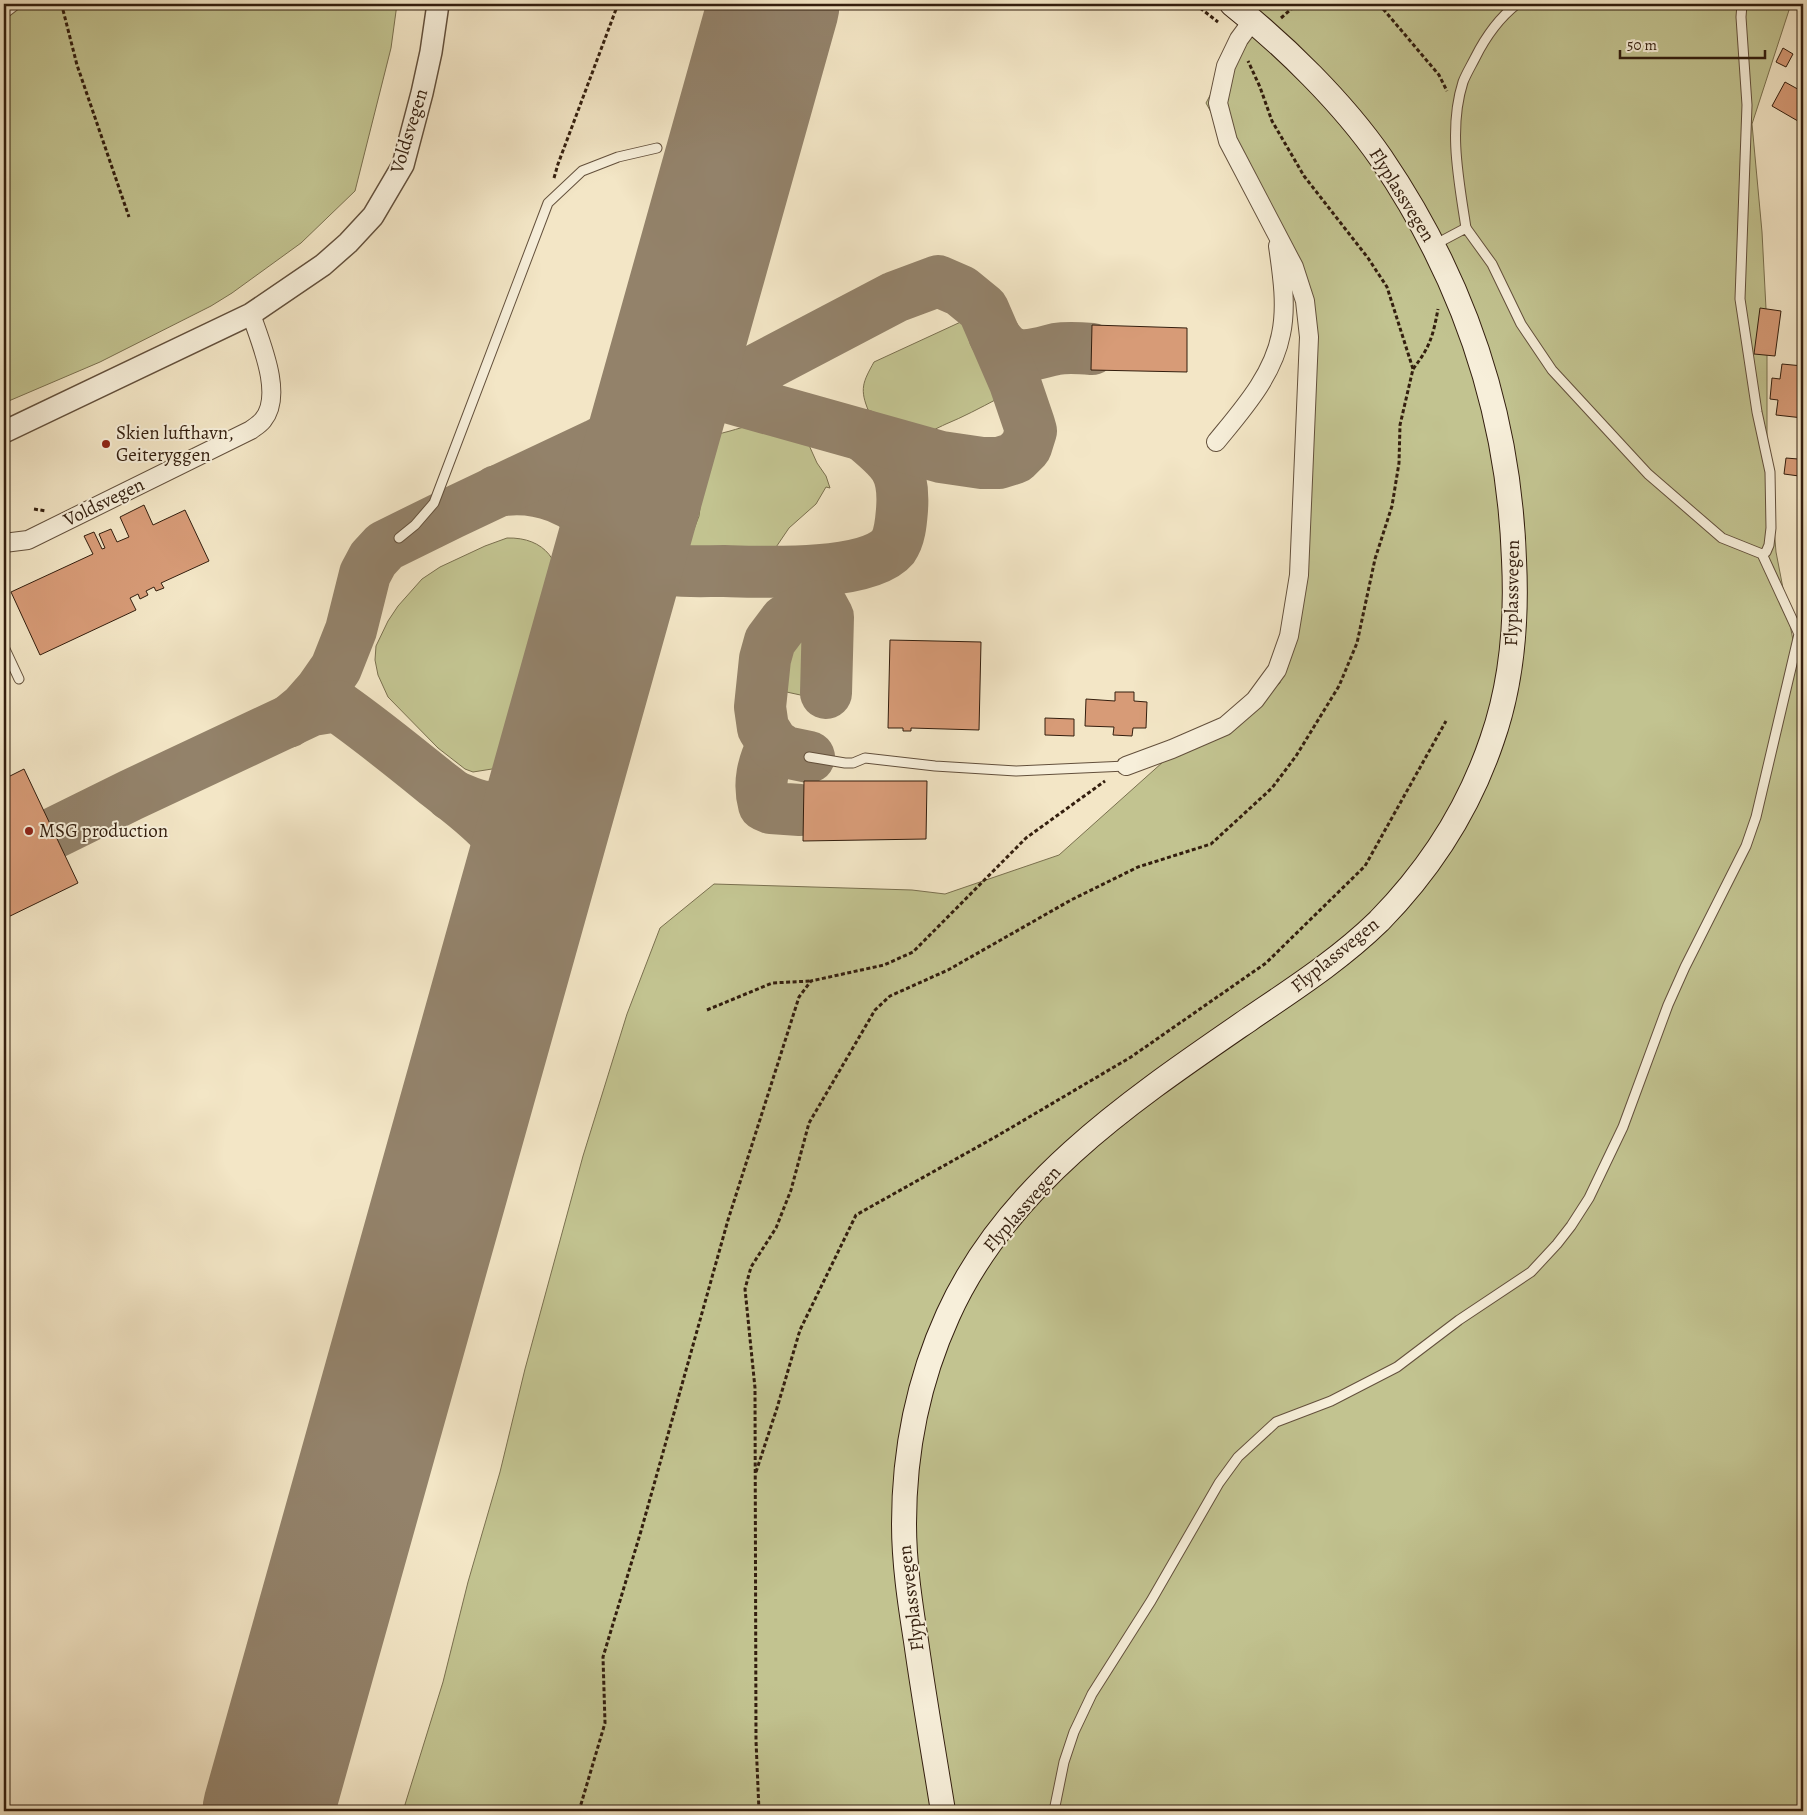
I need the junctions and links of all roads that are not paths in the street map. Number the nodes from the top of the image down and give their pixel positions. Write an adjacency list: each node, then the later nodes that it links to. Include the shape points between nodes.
1 (17, 4): 6 (lane)
2 (438, 4): 12 (street, Voldsvegen, via 431,52 413,129 391,187 373,216 348,243 323,265)
3 (1232, 4): 7 (main road, Flyplassvegen)
4 (1517, 4): 9 (lane, via 1483,42 1463,82 1455,145)
5 (1742, 4): 17 (lane, via 1747,105 1740,299 1757,412 1770,472 1771,528 1769,546)
6 (4, 14)
7 (1253, 20): 10 (street, via 1238,39 1226,66 1218,103 1228,141); 11 (main road, Flyplassvegen, via 1323,89 1379,155)
8 (657, 148): 15 (lane, via 618,157 582,171 548,203 434,504)
9 (1466, 228): 11 (lane); 17 (lane, via 1492,264 1521,324 1552,370 1648,474 1722,538)
10 (1276, 233): 14 (street, via 1284,285 1281,334 1273,359 1251,399); 23 (street, via 1294,267 1305,301 1309,337 1299,575 1289,636 1277,670 1255,700 1225,726)
11 (1434, 246): 24 (main road, Flyplassvegen, via 1473,335 1487,380 1498,425 1512,520 1516,603 1506,686 1494,737 1475,784 1450,830 1409,889 1355,944 1171,1074 1085,1140 1051,1172 1003,1226 953,1305 935,1346 914,1421 908,1456 904,1526 910,1604)
12 (251, 314): 13 (street, Voldsvegen); 16 (street, Voldsvegen, via 272,389 264,419 251,430 28,540)
13 (4, 432)
14 (1216, 442)
15 (399, 538)
16 (4, 543)
17 (1762, 554): 25 (lane, via 1799,634 1756,818 1746,846 1678,982 1623,1128 1589,1198 1557,1244 1531,1272 1397,1367 1332,1401 1276,1422 1238,1457 1219,1483 1151,1601 1092,1694 1064,1762)
18 (4, 647): 19 (lane)
19 (19, 679)
20 (870, 749): 22 (lane)
21 (809, 757): 22 (lane, via 845,763)
22 (863, 758): 23 (lane, via 1016,772)
23 (1126, 766)
24 (943, 1811)
25 (1054, 1811)

